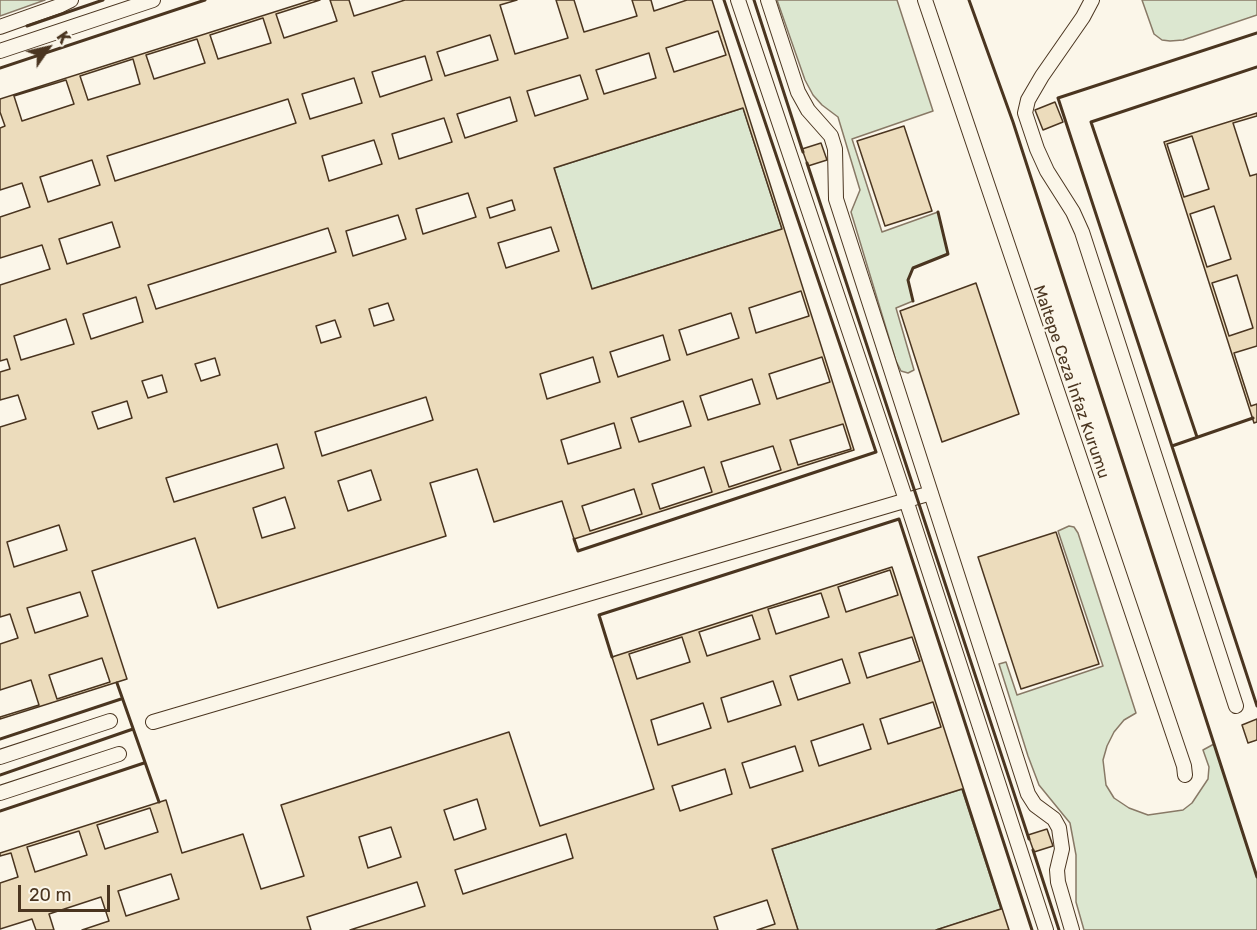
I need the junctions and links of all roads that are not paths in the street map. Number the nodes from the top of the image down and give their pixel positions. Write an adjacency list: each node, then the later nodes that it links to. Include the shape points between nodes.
1 (71, 0): 7 (lane)
2 (153, 0): 8 (lane)
3 (738, 0): 10 (lane)
4 (768, 0): 9 (lane, via 798,92 833,142 836,199)
5 (925, 0): 16 (lane, Maltepe Ceza İnfaz Kurumu)
6 (1092, 0): 11 (lane, via 1028,100 1025,113 1044,164 1082,232)
7 (0, 27)
8 (0, 51)
9 (930, 492): 10 (lane); 19 (lane, via 1028,794 1059,828 1062,849 1058,882)
10 (906, 500): 13 (lane); 18 (lane)
11 (1236, 706)
12 (110, 721): 15 (lane)
13 (153, 722)
14 (119, 754): 17 (lane)
15 (0, 757)
16 (1185, 775)
17 (0, 793)
18 (1046, 930)
19 (1072, 930)

